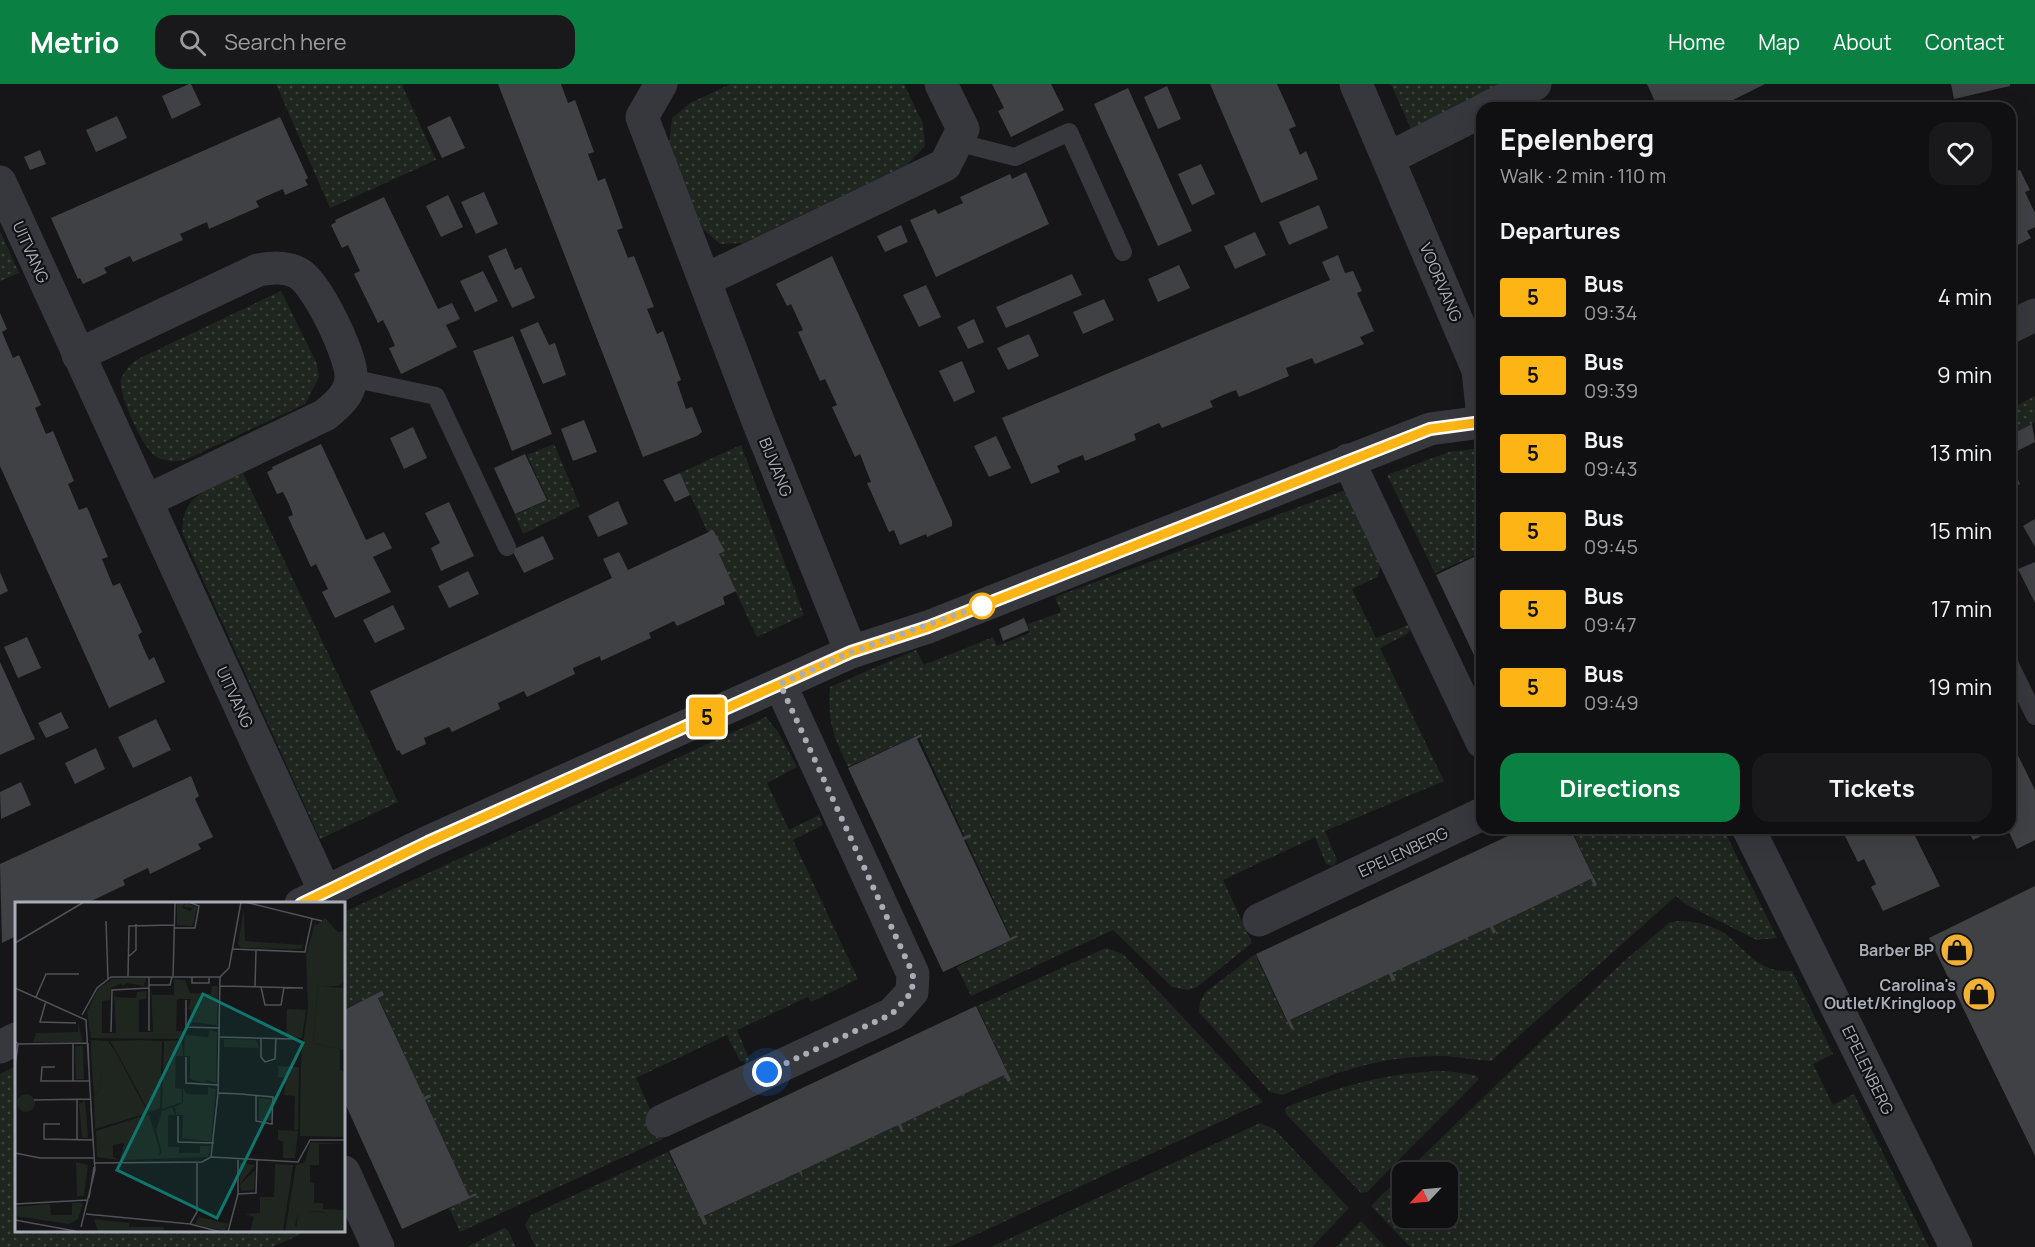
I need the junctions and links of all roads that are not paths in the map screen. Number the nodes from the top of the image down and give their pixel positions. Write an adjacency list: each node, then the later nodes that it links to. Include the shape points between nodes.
1 (662, 84): 11 (street, BIJVANG, via 642,117)
2 (942, 84): 7 (street, via 963,129)
3 (1356, 84): 8 (street, VOORVANG)
4 (1535, 84): 5 (street)
5 (1499, 102)
6 (1476, 114): 8 (street)
7 (956, 142): 10 (lane, via 1015,157 1069,132); 11 (street, via 945,165)
8 (1389, 158): 15 (street, VOORVANG)
9 (0, 182): 14 (street, UITVANG)
10 (1123, 252)
11 (705, 280): 21 (street, BIJVANG)
12 (2035, 315): 13 (street)
13 (2016, 324)
14 (78, 355): 16 (street, via 258,270 278,267 299,273 315,288 347,356); 19 (street, UITVANG)
15 (1476, 365)
16 (351, 378): 19 (street, via 344,400 325,416); 20 (lane, via 436,396)
17 (1476, 423): 18 (street, via 1430,429)
18 (1348, 460): 21 (street, via 928,627); 25 (street)
19 (146, 501): 28 (street, UITVANG)
20 (507, 547)
21 (851, 652): 23 (street)
22 (2016, 677): 24 (lane)
23 (780, 684): 28 (street, via 428,842); 32 (street, via 913,974 912,992 892,1014)
24 (2035, 716)
25 (1476, 729)
26 (1476, 817): 29 (street, EPELENBERG)
27 (1751, 834): 35 (street, EPELENBERG)
28 (313, 898)
29 (1259, 920)
30 (15, 1040): 31 (street)
31 (0, 1047)
32 (662, 1121)
33 (345, 1174): 34 (street)
34 (378, 1247)
35 (1956, 1247)

